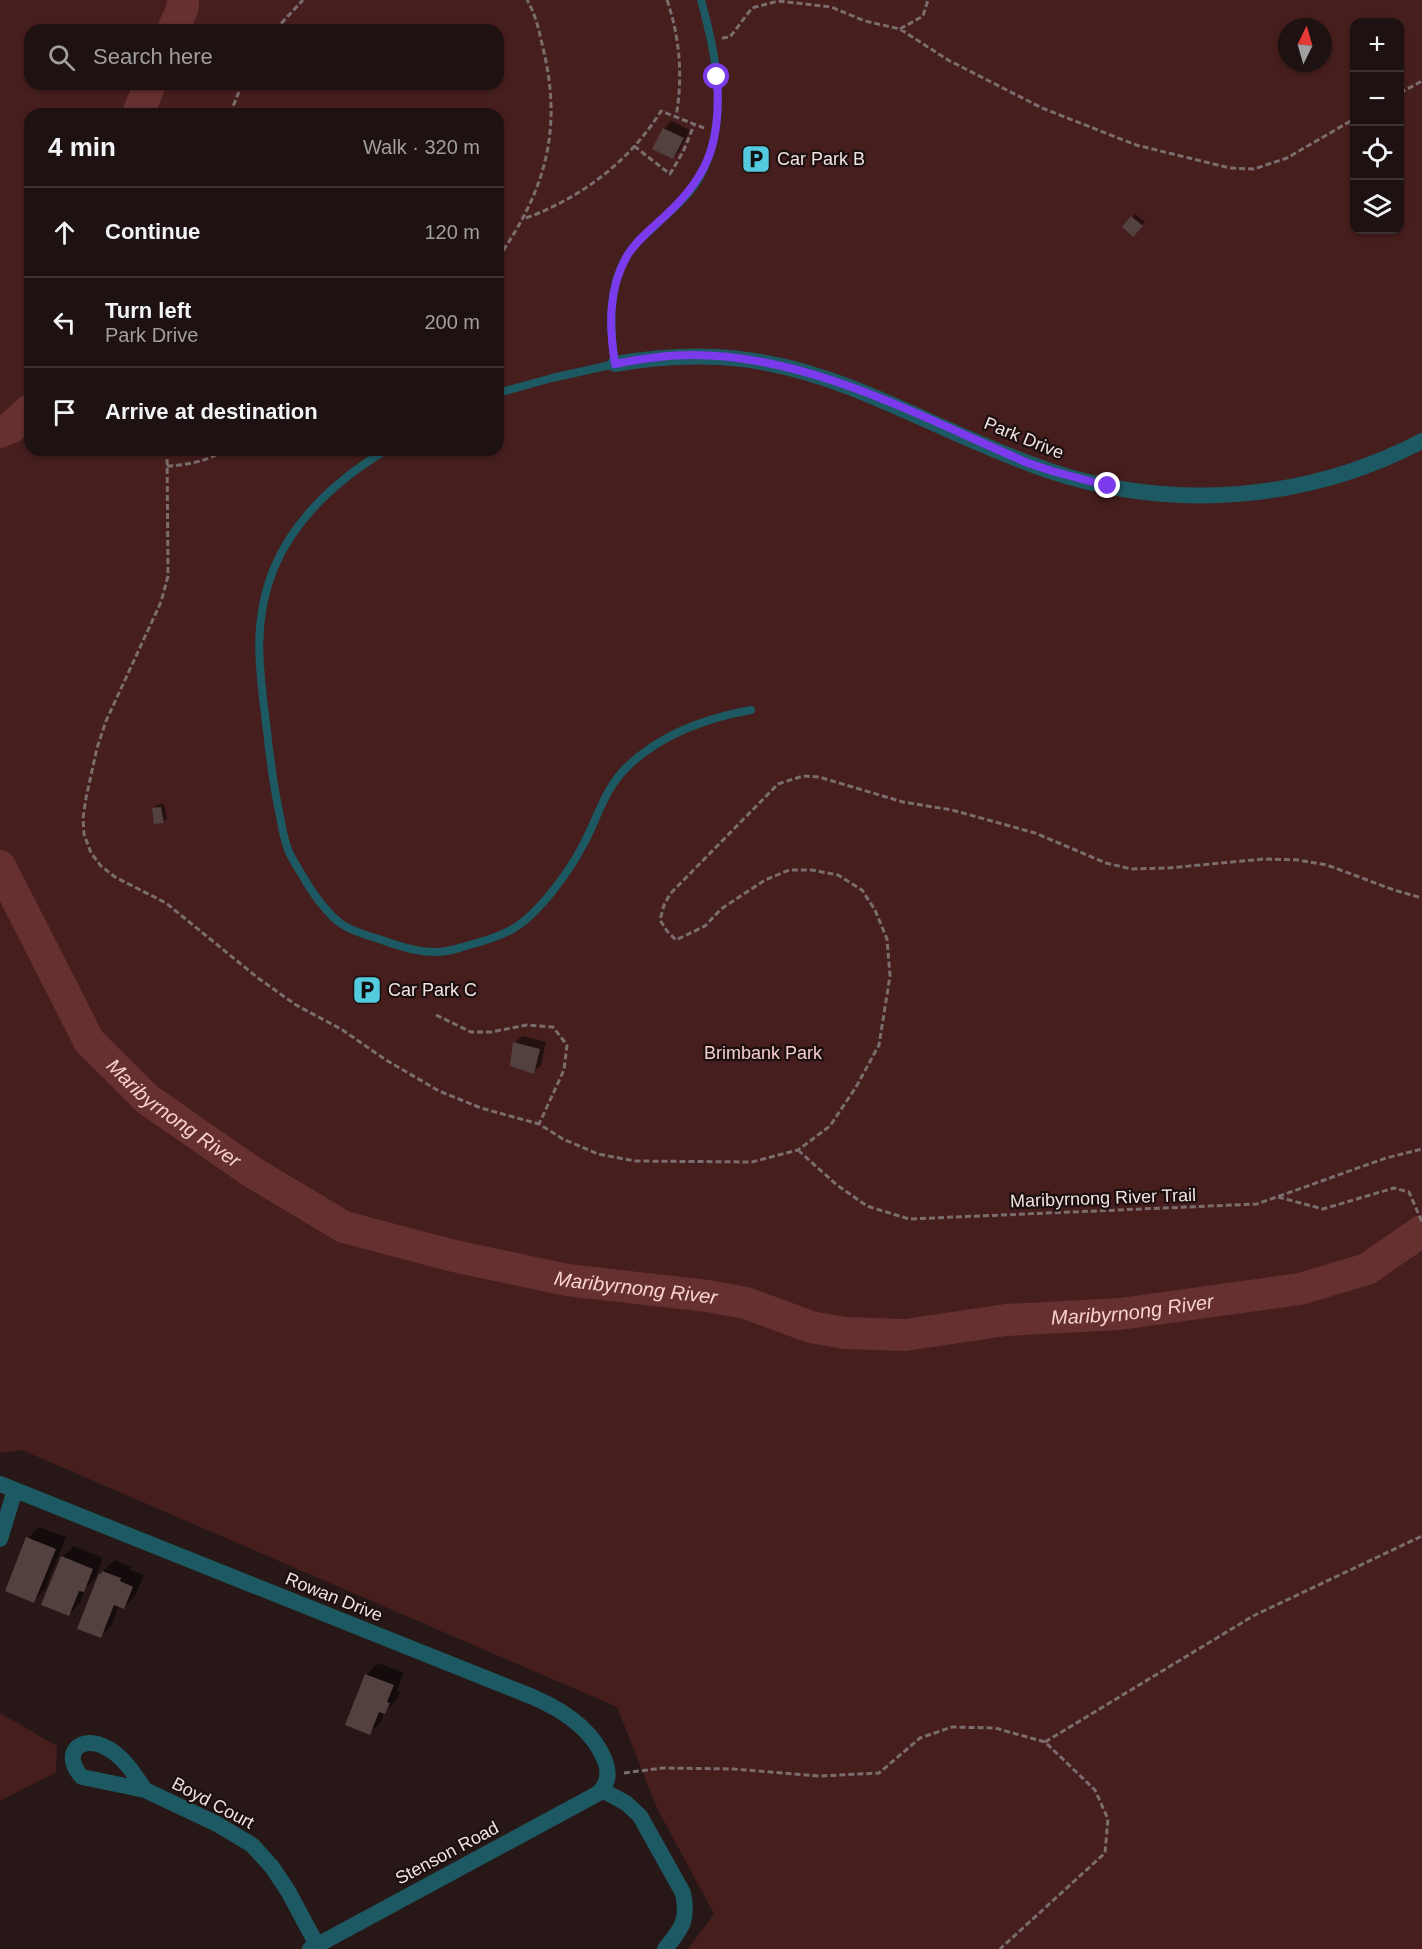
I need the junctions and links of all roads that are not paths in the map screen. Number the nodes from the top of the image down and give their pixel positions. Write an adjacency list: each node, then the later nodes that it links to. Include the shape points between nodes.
1 (701, 0): 2 (lane, via 718,91 716,133 708,160 693,188 636,244 623,265 610,320)
2 (615, 364): 3 (lane); 4 (street, Park Drive, via 690,355 776,363 852,387 1052,471 1108,486 1164,494 1226,495 1288,488 1347,473)
3 (504, 391)
4 (1422, 441)
5 (378, 456): 6 (lane, via 326,494 287,542 267,590 259,632 259,667 272,781 288,850 315,897 342,924 399,946 434,952 480,942 512,929 565,877 585,843 601,802 626,768 643,753 704,720)
6 (752, 710)
7 (7, 1487): 8 (street); 9 (street, Rowan Drive, via 547,1704 591,1737 607,1767)
8 (0, 1539)
9 (605, 1783): 11 (street, Stenson Road, via 591,1798); 12 (street, via 640,1816 683,1893 684,1920)
10 (145, 1790): 11 (street, Boyd Court, via 252,1845 288,1891)
11 (313, 1947)
12 (665, 1949)

